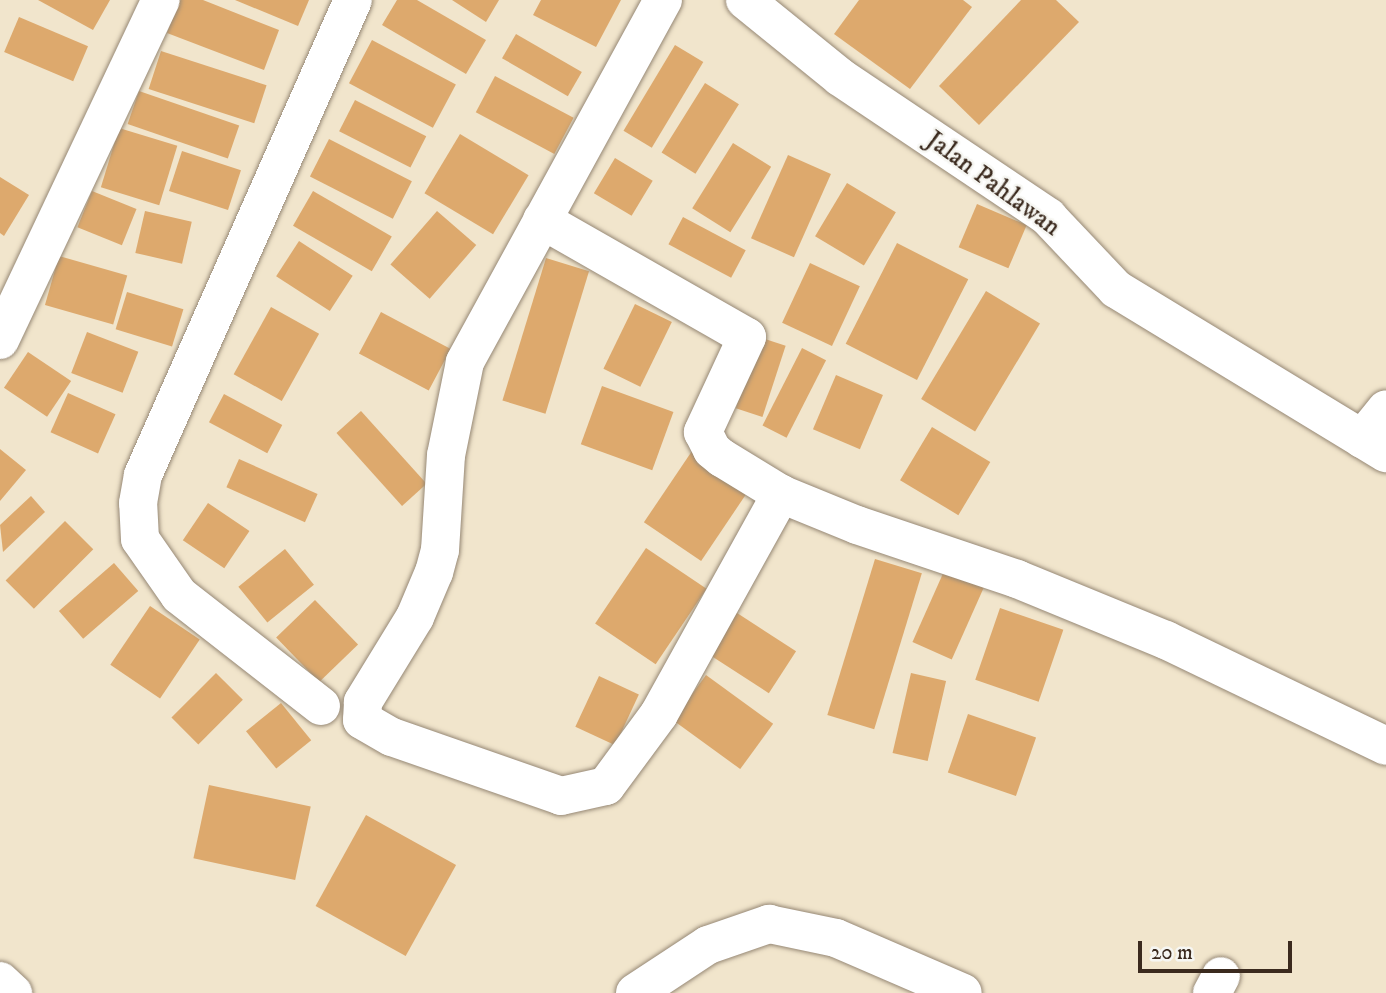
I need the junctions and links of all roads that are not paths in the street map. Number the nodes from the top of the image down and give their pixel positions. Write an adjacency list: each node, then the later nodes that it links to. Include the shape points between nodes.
1 (161, 0): 6 (street)
2 (354, 0): 10 (street, via 143,475 138,503 140,539 179,595)
3 (663, 0): 5 (street)
4 (745, 0): 8 (street, Jalan Pahlawan, via 840,77 1048,217 1116,289)
5 (542, 219): 9 (street, via 747,337 703,432 712,450); 9 (street, via 465,362 446,455 440,550 434,572 415,617 363,702 362,720 392,737 561,796 607,786 659,715)
6 (0, 340)
7 (1386, 409): 8 (street)
8 (1374, 446)
9 (781, 494): 11 (street, via 1017,579 1166,640)
10 (321, 706)
11 (1386, 746)
12 (0, 981): 13 (street)
13 (13, 993)
14 (635, 993): 15 (street, via 708,944 769,924 836,938)
15 (963, 993)

